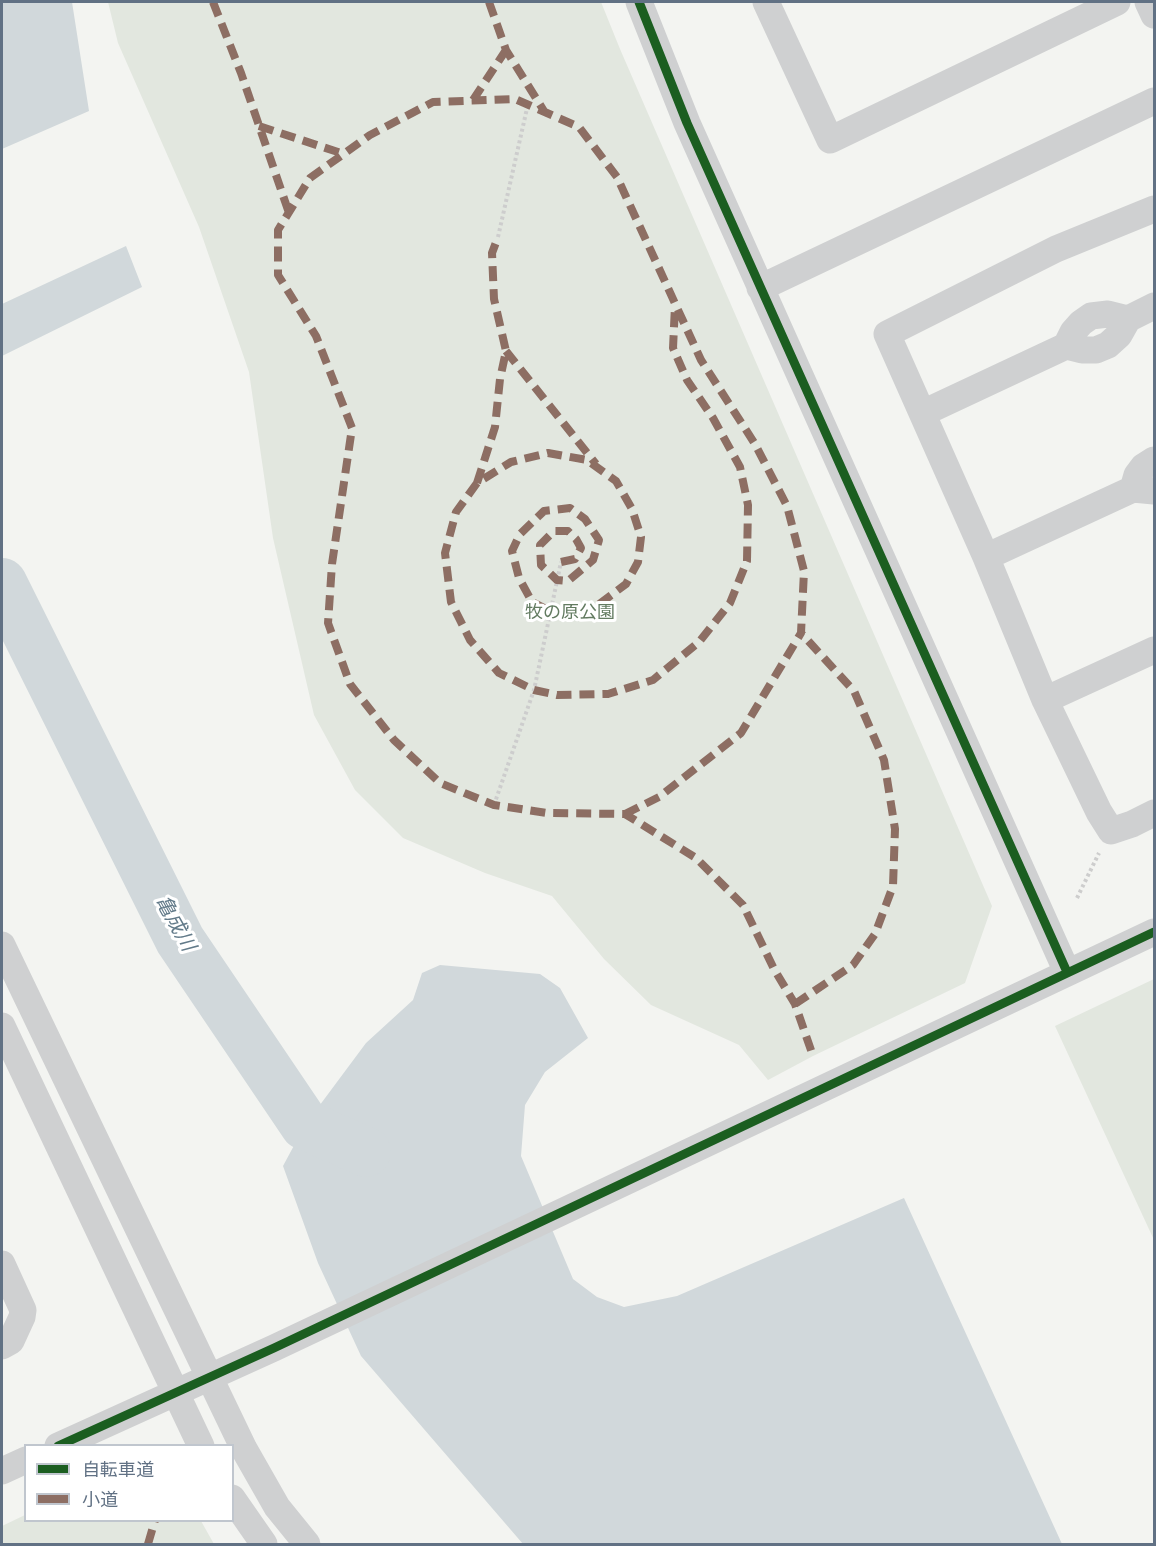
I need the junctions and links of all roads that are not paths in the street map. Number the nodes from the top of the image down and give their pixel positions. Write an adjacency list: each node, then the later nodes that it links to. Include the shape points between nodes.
1 (639, 2): 8 (street)
2 (766, 2): 3 (street, via 830,140)
3 (1117, 2)
4 (1148, 2): 5 (street)
5 (1155, 15)
6 (1155, 101): 8 (street)
7 (1155, 209): 10 (street, via 1056,249 887,334)
8 (760, 288): 19 (street)
9 (1155, 306): 10 (street, via 1128,320 1108,345 1096,350 1066,346)
10 (923, 413): 13 (street)
11 (1155, 460): 12 (street, via 1137,475)
12 (1144, 490): 13 (street)
13 (987, 557): 15 (street)
14 (1155, 650): 15 (street)
15 (1046, 700): 16 (street, via 1111,831)
16 (1155, 813)
17 (1155, 932): 19 (street)
18 (2, 945): 23 (street)
19 (1067, 972): 23 (street)
20 (2, 1026): 24 (street)
21 (2, 1264): 22 (street, via 23,1310 11,1341)
22 (2, 1346)
23 (208, 1377): 24 (street); 31 (street, via 276,1508)
24 (175, 1392): 25 (street); 26 (street)
25 (61, 1444)
26 (200, 1444)
27 (24, 1461): 28 (street)
28 (2, 1472)
29 (234, 1501): 30 (street)
30 (264, 1545)
31 (307, 1545)

